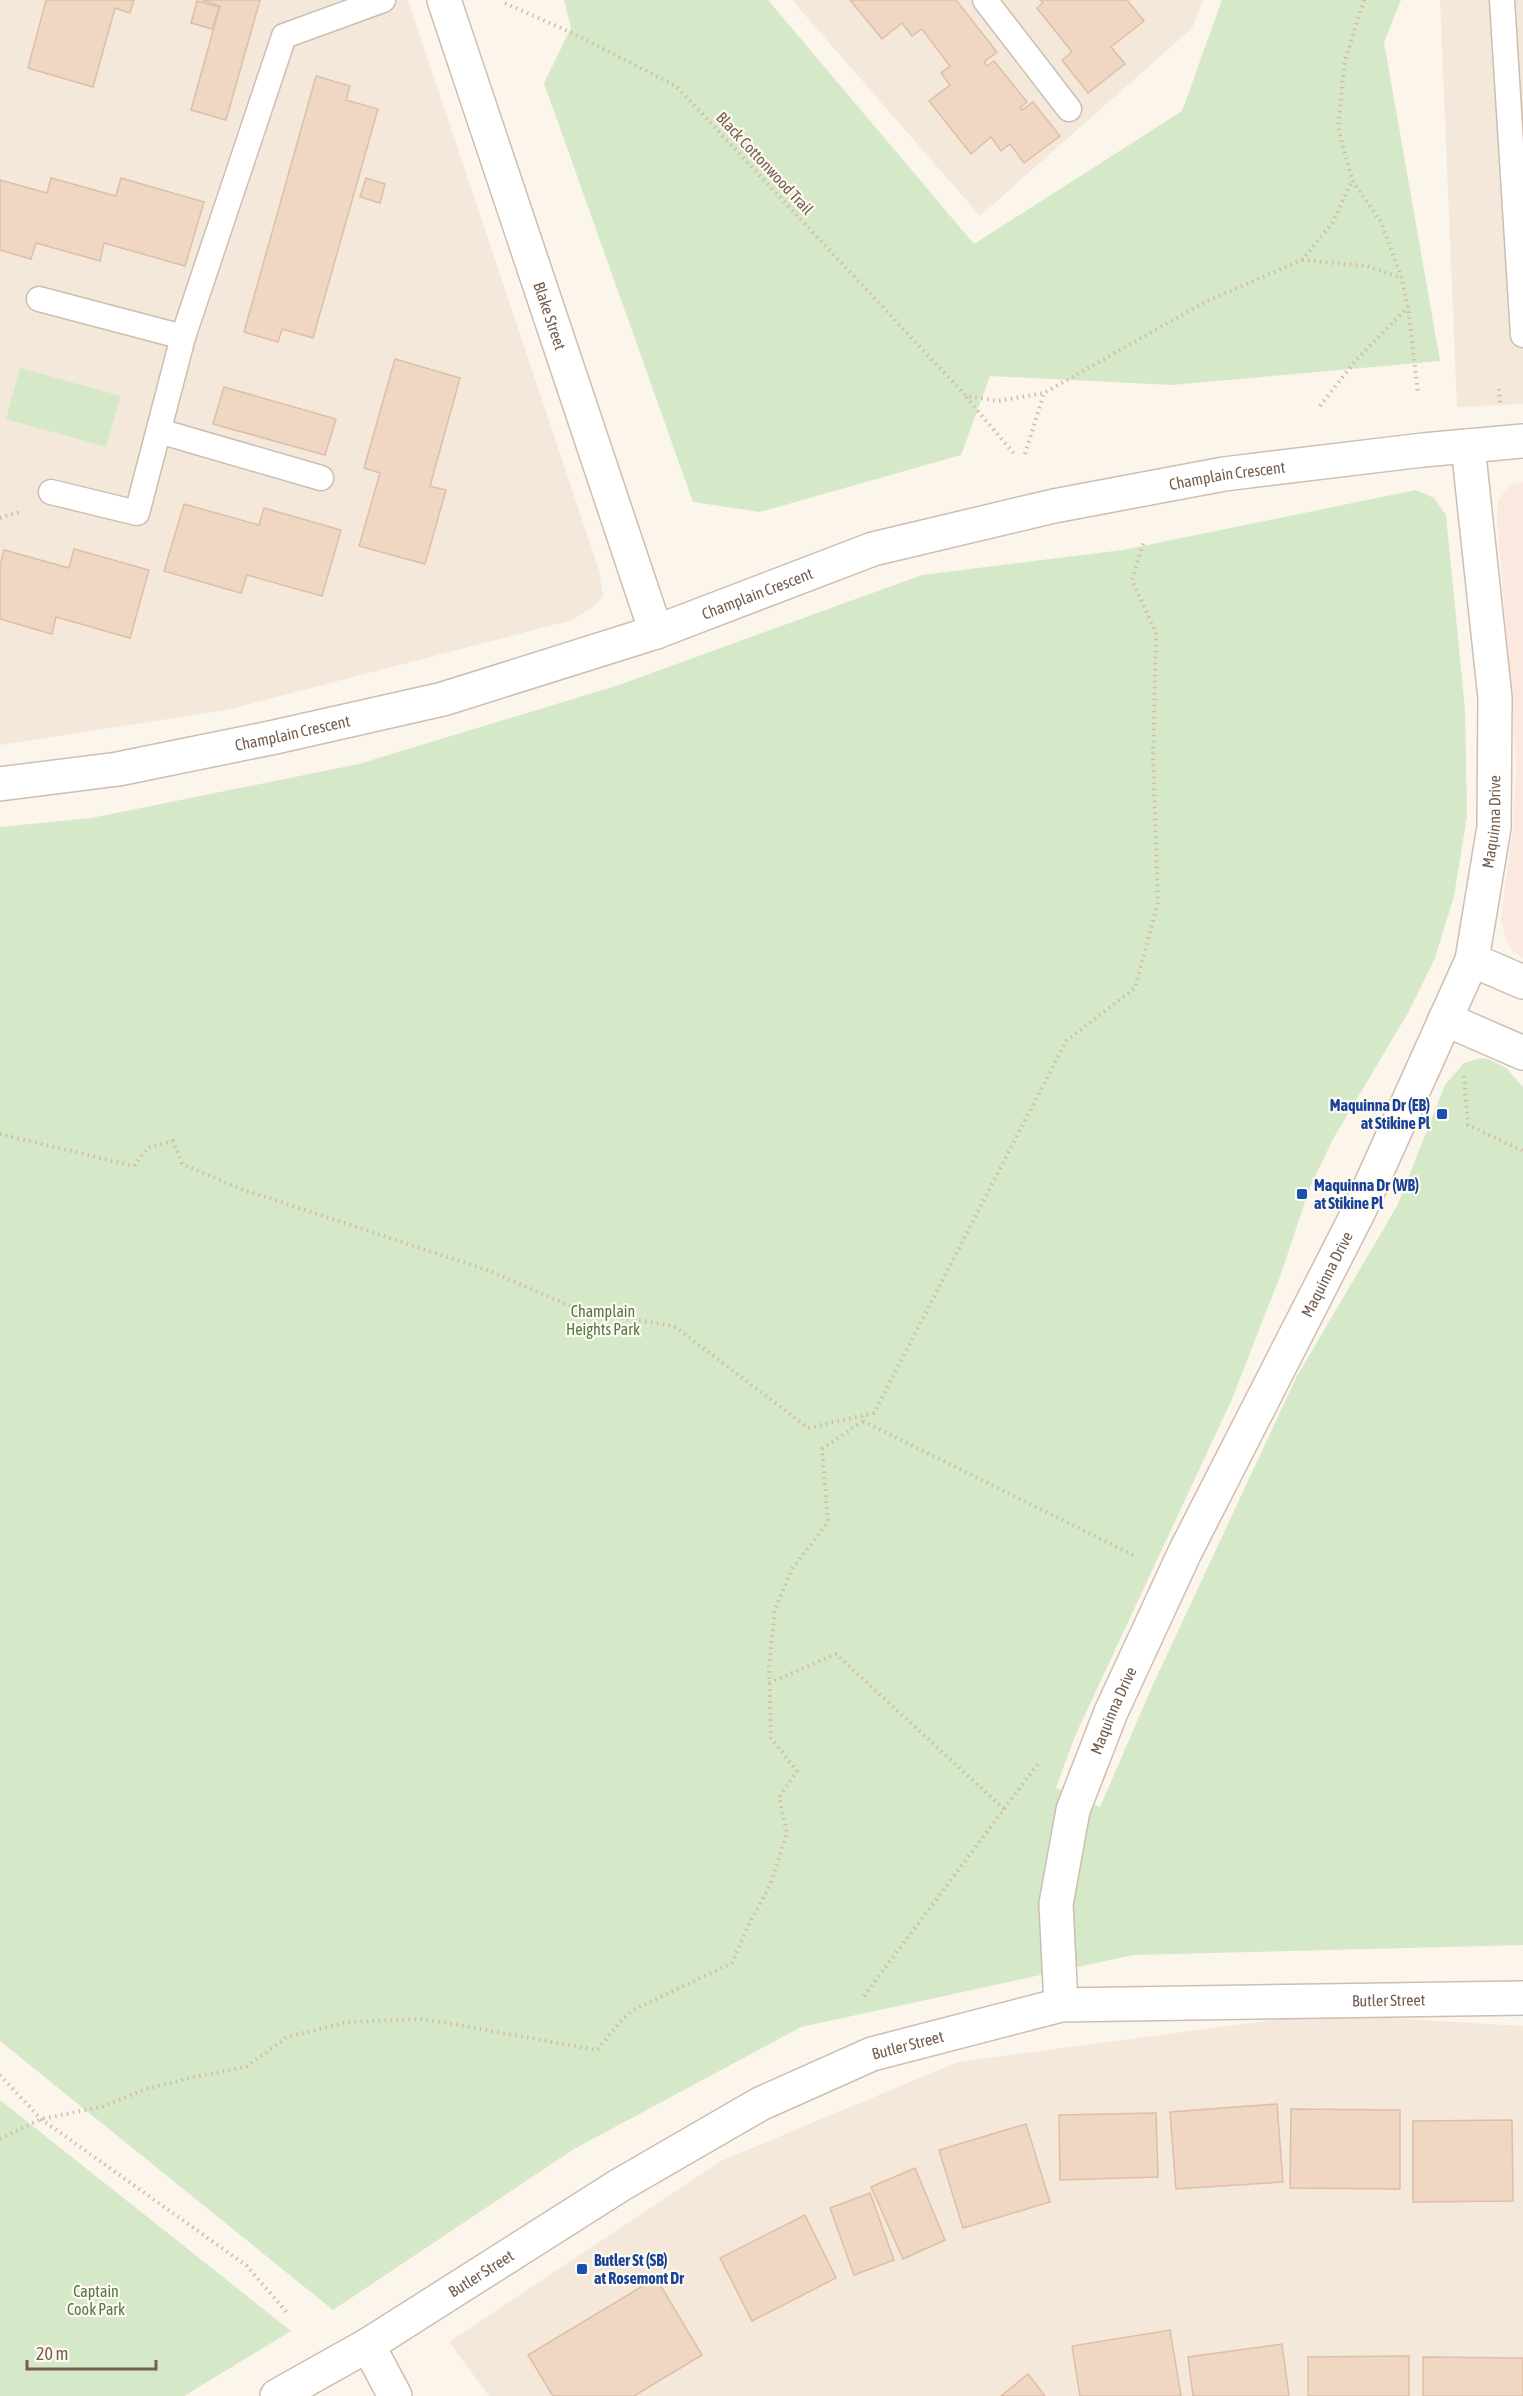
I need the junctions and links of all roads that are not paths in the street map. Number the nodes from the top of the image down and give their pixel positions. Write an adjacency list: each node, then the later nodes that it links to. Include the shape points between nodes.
1 (383, 0): 8 (lane, via 284,36)
2 (444, 0): 14 (street, Blake Street)
3 (985, 0): 5 (lane)
4 (1503, 0): 7 (lane)
5 (1069, 109)
6 (39, 299): 8 (lane)
7 (1523, 335)
8 (183, 337): 9 (lane)
9 (159, 431): 12 (lane); 13 (lane, via 137,513)
10 (1523, 441): 11 (street, Champlain Crescent)
11 (1468, 446): 14 (street, Champlain Crescent, via 1224,474 1054,506 873,549); 16 (street, Maquinna Drive, via 1495,698 1494,827)
12 (321, 478)
13 (51, 492)
14 (656, 632): 15 (street, Champlain Crescent, via 443,699 117,769)
15 (0, 784)
16 (1472, 960): 17 (street); 18 (street, Maquinna Drive)
17 (1523, 982)
18 (1445, 1019): 19 (street); 21 (street, Maquinna Drive, via 1359,1211 1185,1552 1111,1712 1073,1810 1056,1904)
19 (1523, 1053)
20 (1523, 1998): 21 (street, Butler Street)
21 (1061, 2005): 22 (street, Butler Street, via 872,2054 760,2104 620,2185)
22 (368, 2345): 23 (street, Butler Street); 24 (street)
23 (277, 2396)
24 (395, 2396)

